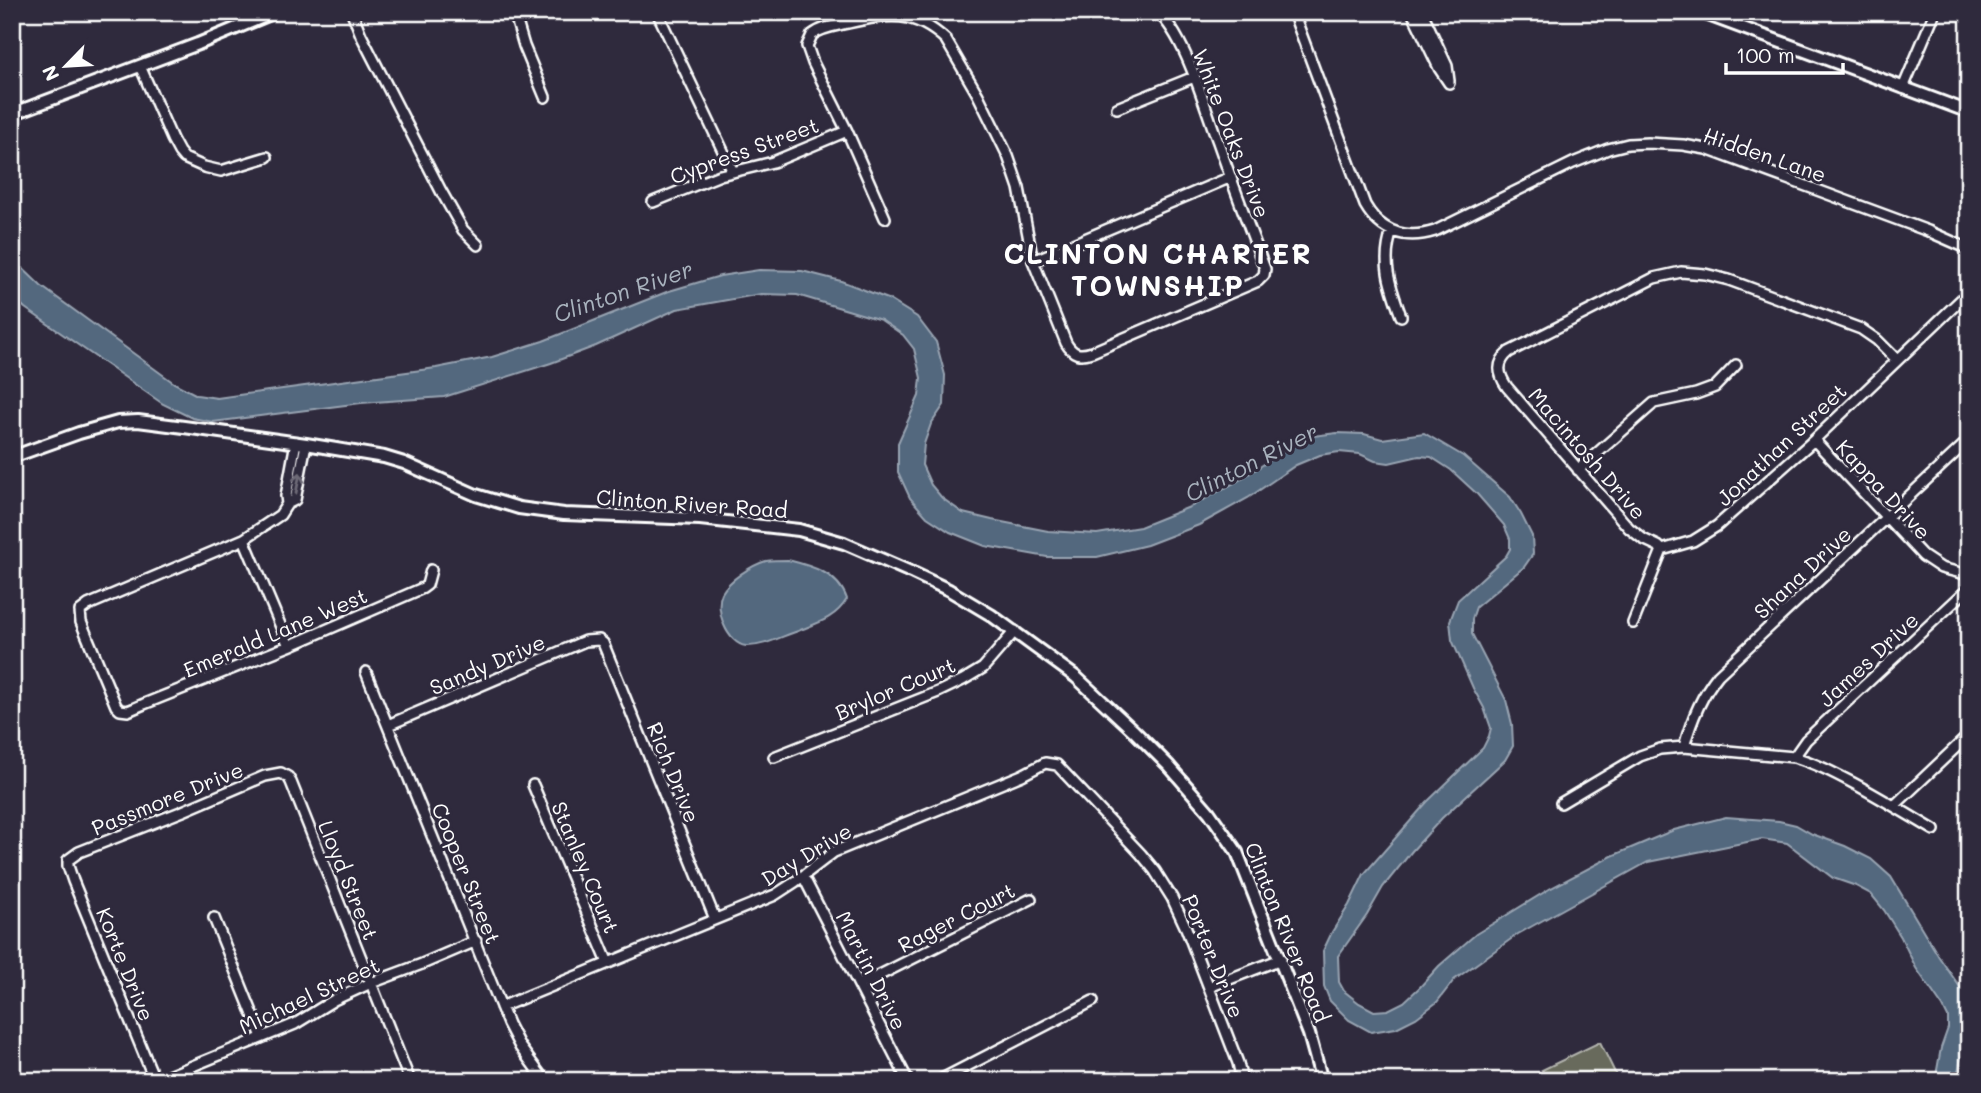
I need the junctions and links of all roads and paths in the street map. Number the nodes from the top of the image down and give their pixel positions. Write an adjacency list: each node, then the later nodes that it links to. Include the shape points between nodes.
1 (275, 12): 12 (street)
2 (352, 12): 26 (street, via 441,191 463,230)
3 (514, 12): 15 (street)
4 (657, 12): 21 (street)
5 (1157, 12): 13 (street, White Oaks Drive, via 1174,30)
6 (1293, 12): 25 (street, via 1365,205)
7 (1412, 12): 8 (street, via 1430,38)
8 (1422, 12)
9 (1700, 12): 14 (street)
10 (1934, 12): 14 (street)
11 (869, 15): 19 (street, via 816,31 808,41 808,52); 28 (street, via 916,19 935,29 953,48 1008,156)
12 (140, 66): 18 (street); 20 (street, via 184,158 221,171)
13 (1194, 76): 16 (street); 22 (street, White Oaks Drive)
14 (1903, 88): 17 (street)
15 (545, 97)
16 (1117, 108)
17 (1969, 112)
18 (12, 114)
19 (847, 131): 21 (street, Cypress Street, via 773,162); 24 (street)
20 (267, 157)
21 (733, 172): 23 (street, Cypress Street)
22 (1231, 177): 28 (street); 28 (street, White Oaks Drive, via 1265,269 1263,278 1086,355 1076,354 1066,344)
23 (653, 202)
24 (885, 218)
25 (1392, 231): 27 (street, Hidden Lane, via 1412,236 1435,231 1586,157 1618,146 1648,143 1717,153); 30 (street, via 1386,258)
26 (478, 245)
27 (1969, 249)
28 (1033, 261)
29 (1969, 292): 31 (street, Jonathan Street)
30 (1401, 316)
31 (1897, 360): 33 (street, Jonathan Street); 37 (street, Macintosh Drive, via 1868,333 1843,321 1729,280 1681,272 1663,275 1502,359 1499,369 1507,387)
32 (1737, 365): 37 (street, via 1715,387 1654,403)
33 (1814, 440): 38 (street, Kappa Drive); 40 (street, Jonathan Street, via 1708,533)
34 (1969, 440): 38 (street, Shana Drive)
35 (301, 443): 36 (street, Clinton River Road, via 131,421 102,426); 39 (street, via 281,515); 45 (street, Clinton River Road, via 384,457 519,508 719,520 820,535 949,590)
36 (12, 457)
37 (1578, 470): 40 (street, Macintosh Drive, via 1629,528)
38 (1886, 518): 42 (street, Kappa Drive, via 1930,562); 51 (street, Shana Drive, via 1718,674 1695,712)
39 (244, 540): 47 (street); 47 (street, Emerald Lane West, via 80,611 116,706 125,711)
40 (1662, 550): 44 (street)
41 (431, 570): 47 (street, Emerald Lane West, via 423,588)
42 (1969, 575)
43 (1969, 588): 53 (street, James Drive, via 1806,740)
44 (1633, 623)
45 (1015, 631): 52 (street, Brylor Court, via 983,668 962,680); 66 (street, Clinton River Road, via 1095,694 1193,792 1237,852)
46 (599, 640): 49 (street, Sandy Drive, via 585,641); 64 (street, Rich Drive)
47 (289, 646)
48 (366, 672): 49 (street, Cooper Street)
49 (388, 725): 65 (street, Cooper Street)
50 (1969, 735): 58 (street)
51 (1684, 747): 53 (street); 57 (street, via 1647,753)
52 (774, 757)
53 (1794, 757): 58 (street, via 1827,769)
54 (1051, 763): 61 (street, Day Drive, via 834,852); 70 (street, Porter Drive, via 1155,871 1182,919)
55 (281, 773): 60 (street, Passmore Drive); 68 (street, Lloyd Street, via 291,782)
56 (533, 785): 67 (street, Stanley Court)
57 (1561, 803)
58 (1895, 806): 59 (street)
59 (1934, 830)
60 (68, 860): 74 (street, Korte Drive)
61 (803, 876): 64 (street, Day Drive, via 775,895); 69 (street, Martin Drive)
62 (1031, 899): 69 (street, Rager Court)
63 (214, 918): 73 (street)
64 (715, 919): 67 (street, Day Drive)
65 (476, 941): 68 (street, Michael Street); 72 (street, Cooper Street)
66 (1281, 959): 70 (street); 80 (street, Clinton River Road)
67 (608, 963): 72 (street, Day Drive)
68 (371, 983): 73 (street, Michael Street); 75 (street, Lloyd Street)
69 (860, 985): 77 (street, Martin Drive)
70 (1209, 987): 79 (street, Porter Drive)
71 (1093, 1002): 78 (street)
72 (501, 1007): 76 (street, Cooper Street, via 520,1048)
73 (262, 1037): 74 (street, Michael Street)
74 (156, 1081)
75 (410, 1081)
76 (545, 1081)
77 (908, 1081)
78 (938, 1081)
79 (1242, 1081)
80 (1322, 1081)

